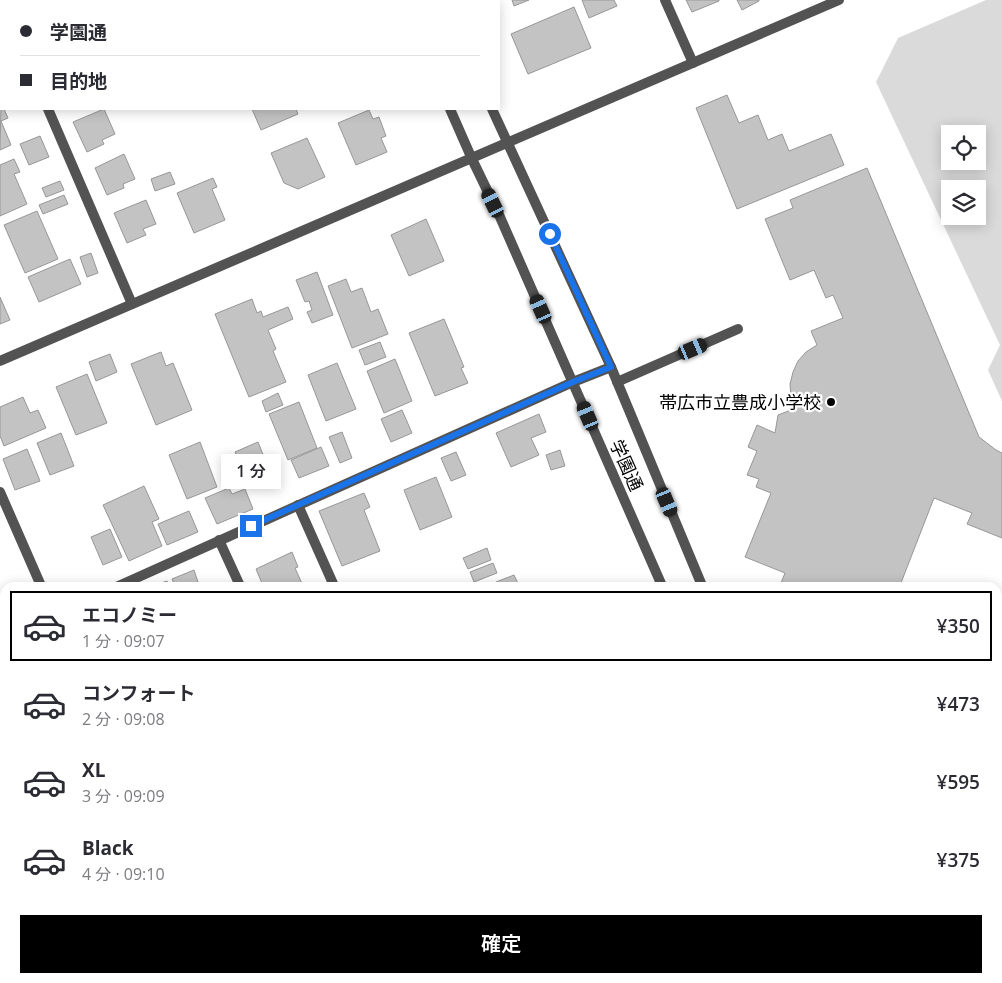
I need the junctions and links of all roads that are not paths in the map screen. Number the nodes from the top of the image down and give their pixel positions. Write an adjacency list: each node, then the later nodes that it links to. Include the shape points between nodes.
1 (665, 0): 3 (street)
2 (839, 0): 3 (street)
3 (693, 63): 7 (street)
4 (48, 110): 9 (street)
5 (450, 110): 8 (street, 学園通)
6 (492, 110): 7 (street, 学園通)
7 (508, 144): 8 (street); 12 (street, 学園通)
8 (472, 159): 9 (street); 13 (street, 学園通)
9 (132, 304): 11 (street)
10 (738, 330): 14 (street)
11 (0, 361)
12 (611, 367): 13 (street); 14 (street, 学園通)
13 (573, 382): 16 (street); 22 (street, 学園通)
14 (617, 382): 23 (street, 学園通)
15 (0, 492): 18 (street)
16 (298, 505): 17 (street); 21 (street)
17 (220, 540): 19 (street); 20 (street)
18 (39, 582)
19 (127, 582)
20 (238, 582)
21 (332, 582)
22 (660, 582)
23 (700, 582)

